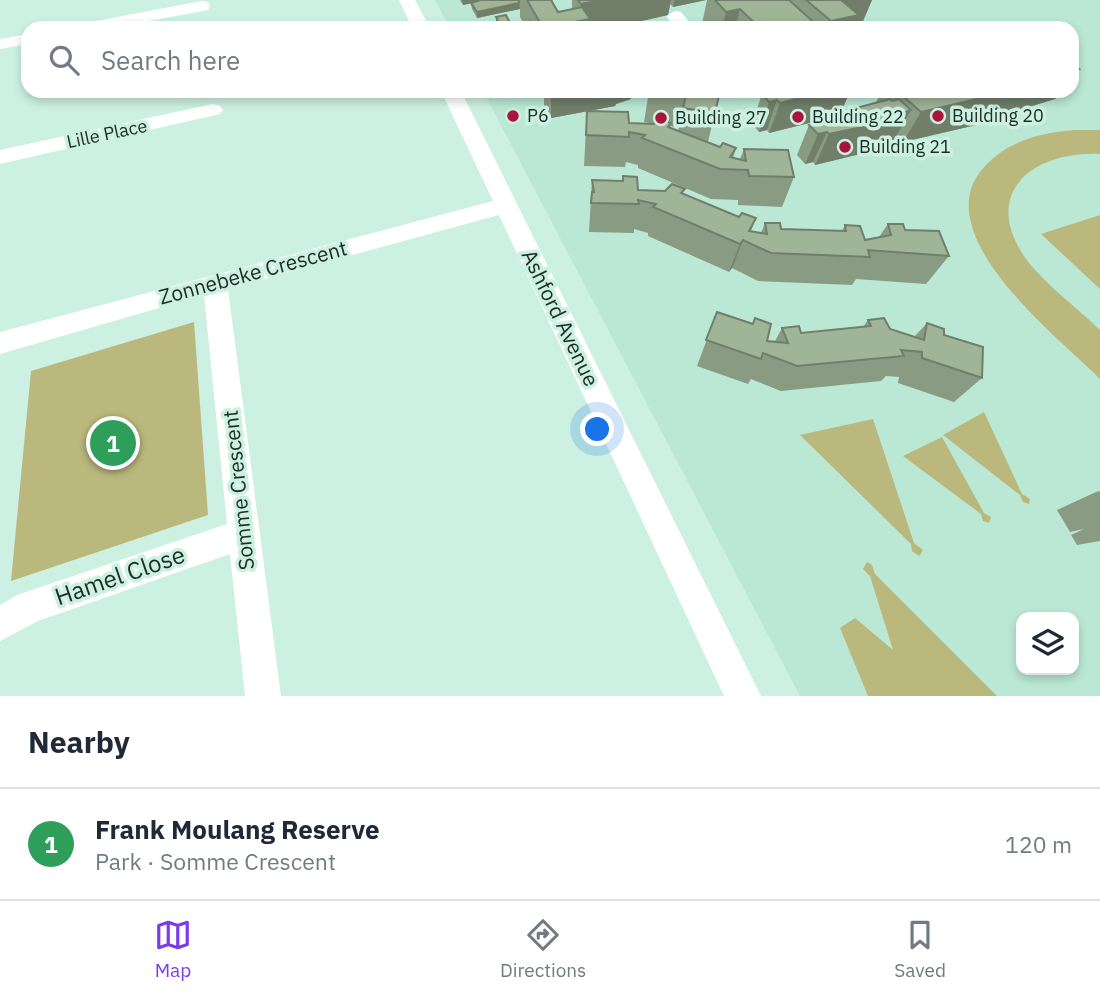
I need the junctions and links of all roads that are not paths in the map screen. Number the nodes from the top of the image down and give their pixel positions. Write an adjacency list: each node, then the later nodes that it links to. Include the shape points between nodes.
1 (407, 0): 4 (street)
2 (202, 6): 3 (street)
3 (122, 21)
4 (418, 21)
5 (21, 40): 6 (street)
6 (0, 44)
7 (454, 98): 10 (street, Ashford Avenue)
8 (213, 110): 9 (street, Lille Place)
9 (0, 157)
10 (506, 205): 11 (street, Zonnebeke Crescent); 16 (street, Ashford Avenue)
11 (215, 284): 12 (street, Zonnebeke Crescent); 13 (street, Somme Crescent)
12 (0, 343)
13 (243, 534): 14 (street, Hamel Close, via 29,607); 15 (street, Somme Crescent)
14 (0, 624)
15 (263, 696)
16 (743, 696)

